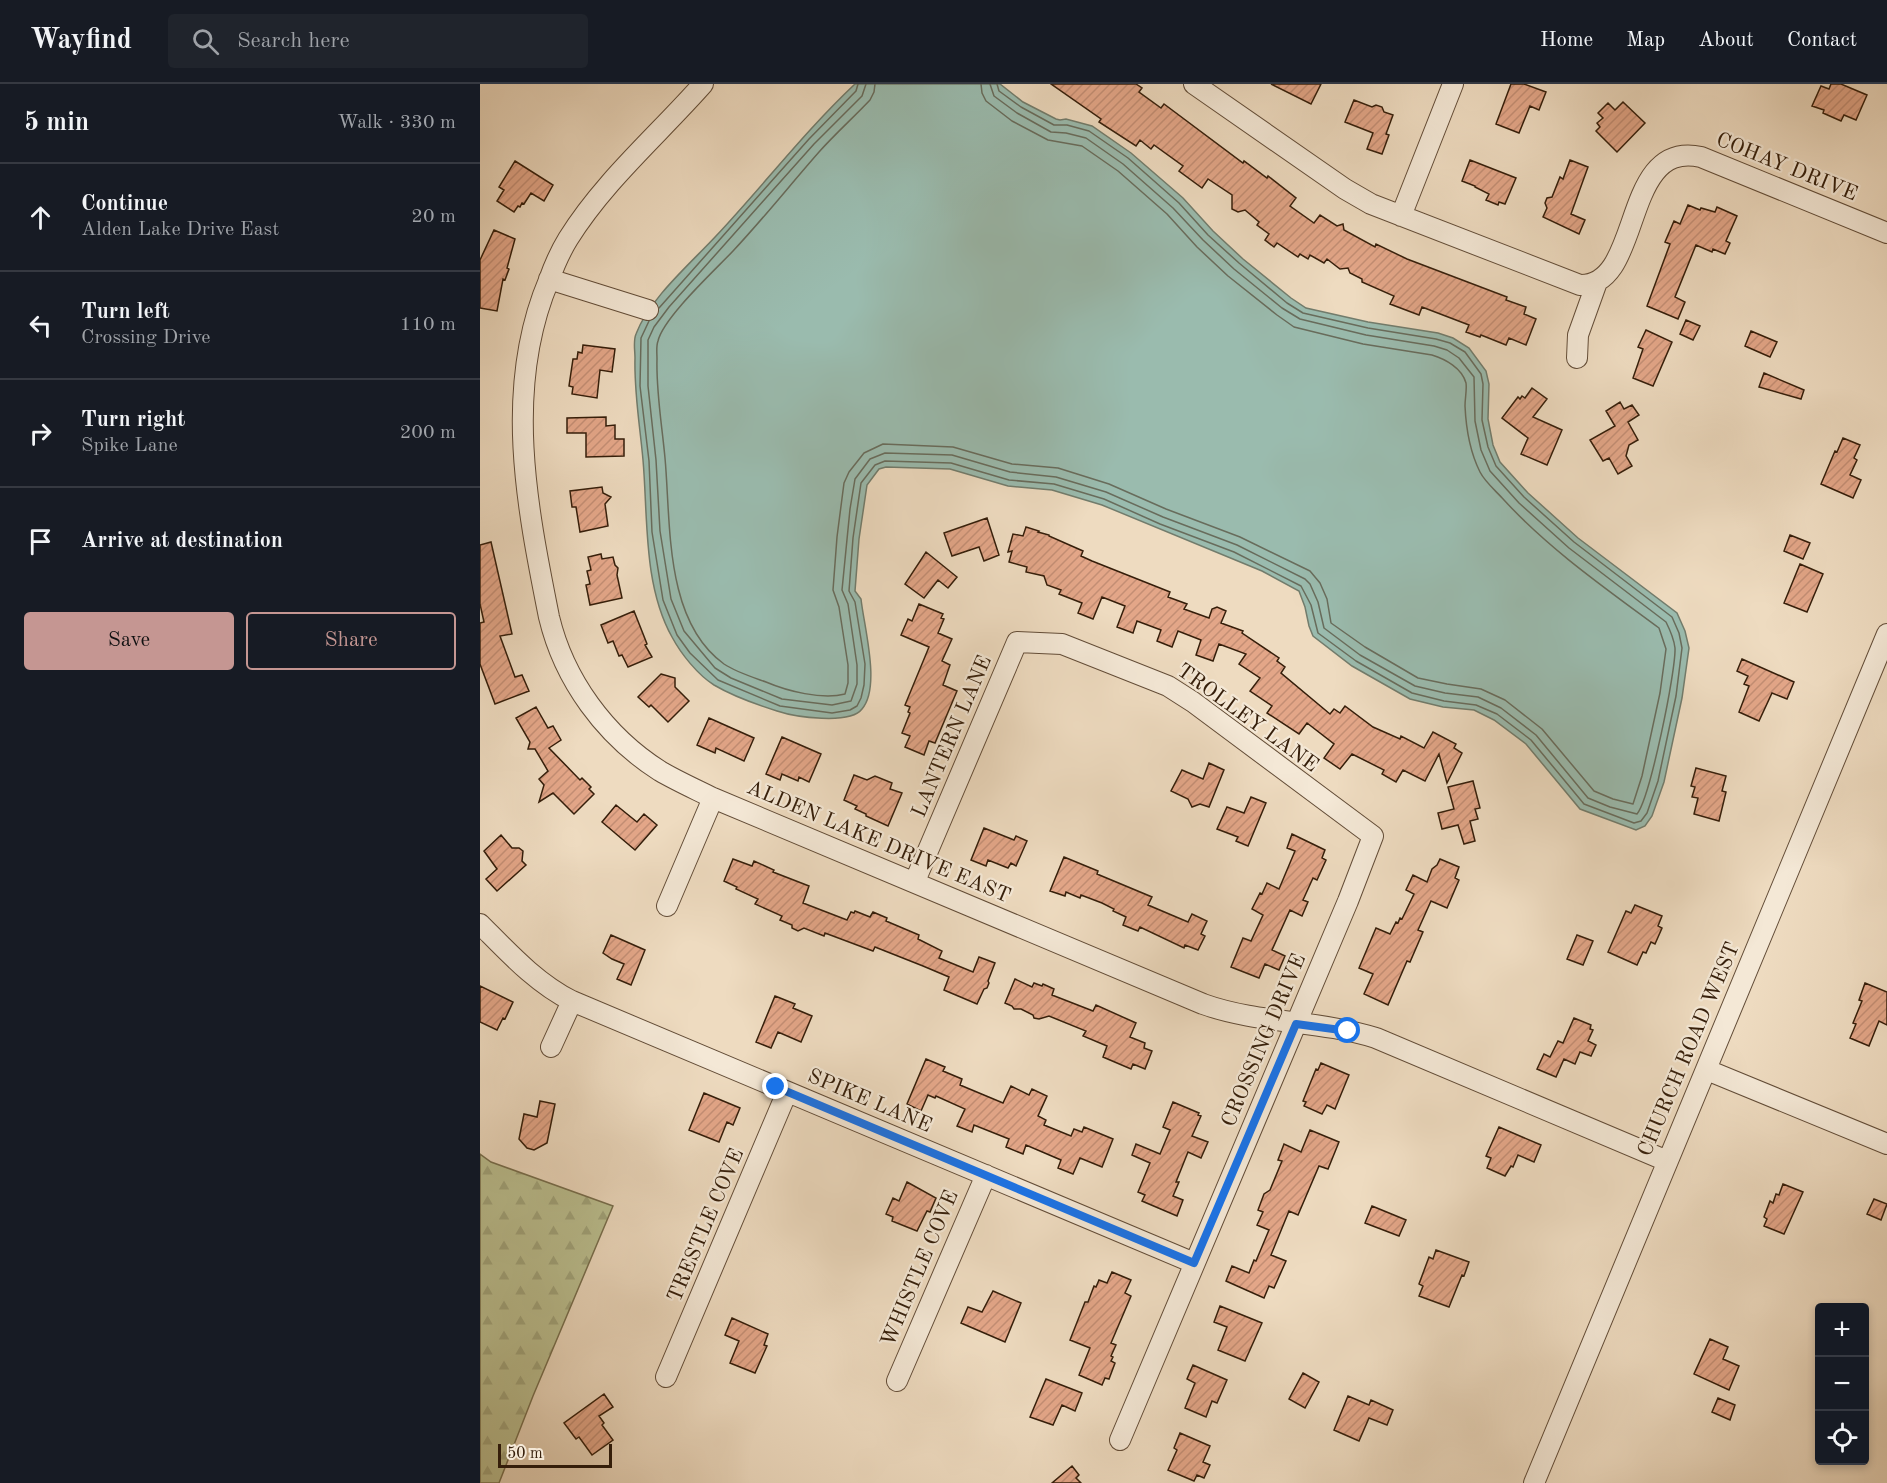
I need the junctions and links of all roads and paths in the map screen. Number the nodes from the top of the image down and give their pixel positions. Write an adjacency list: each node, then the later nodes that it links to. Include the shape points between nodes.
1 (703, 84): 7 (street, ALDEN LAKE DRIVE EAST, via 593,203 563,248)
2 (1194, 84): 4 (street)
3 (1453, 84): 5 (street)
4 (1214, 90): 5 (street, via 1345,189)
5 (1401, 216): 8 (street, via 1570,283)
6 (1887, 233): 8 (street, COHAY DRIVE, via 1701,156 1675,156 1653,173 1618,256)
7 (549, 279): 9 (street); 13 (street, ALDEN LAKE DRIVE EAST, via 531,336 525,378 523,450 529,505 553,632 576,682 612,731 658,770)
8 (1597, 282): 10 (street, COHAY DRIVE, via 1578,335)
9 (648, 310)
10 (1577, 358)
11 (1887, 634): 21 (street, CHURCH ROAD WEST)
12 (1017, 642): 14 (street, TROLLEY LANE, via 1062,644 1181,693); 15 (street, LANTERN LANE)
13 (713, 798): 15 (street, ALDEN LAKE DRIVE EAST); 16 (street)
14 (1373, 836): 19 (street, CROSSING DRIVE)
15 (915, 881): 19 (street, ALDEN LAKE DRIVE EAST, via 1203,1004 1235,1014)
16 (667, 906)
17 (480, 924): 18 (street, SPIKE LANE, via 536,977)
18 (572, 1001): 20 (street); 22 (street, SPIKE LANE)
19 (1296, 1024): 24 (street, ALDEN LAKE DRIVE EAST, via 1376,1038); 26 (street, CROSSING DRIVE)
20 (552, 1047)
21 (1707, 1070): 23 (street); 24 (street, CHURCH ROAD WEST)
22 (787, 1092): 25 (street, SPIKE LANE); 27 (street, TRESTLE COVE)
23 (1887, 1144)
24 (1667, 1161): 30 (street, CHURCH ROAD WEST)
25 (986, 1175): 26 (street, SPIKE LANE); 28 (street, WHISTLE COVE)
26 (1194, 1263): 29 (street, CROSSING DRIVE)
27 (666, 1377)
28 (897, 1381)
29 (1120, 1440)
30 (1534, 1483)

